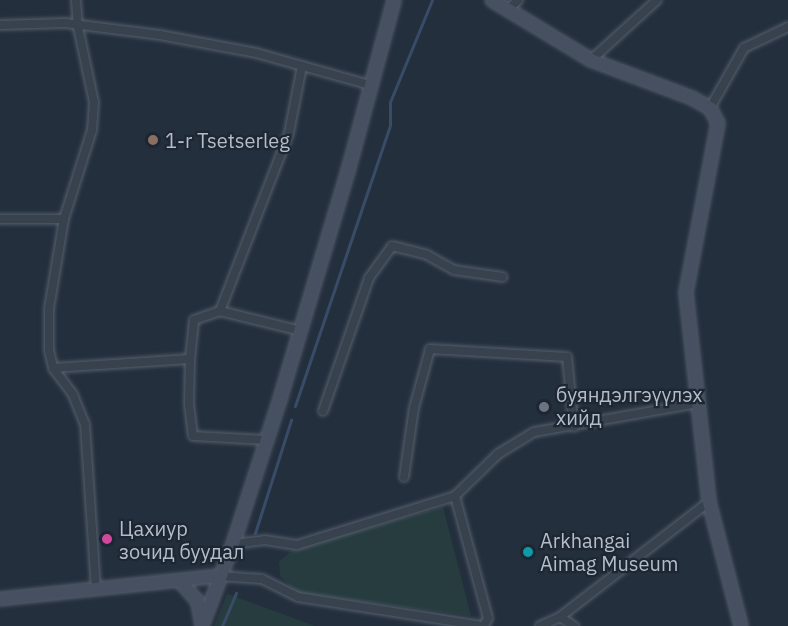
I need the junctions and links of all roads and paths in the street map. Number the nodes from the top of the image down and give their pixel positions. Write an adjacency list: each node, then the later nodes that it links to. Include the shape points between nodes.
1 (76, 0): 8 (street)
2 (492, 0): 6 (street)
3 (518, 0): 6 (street)
4 (657, 0): 10 (street)
5 (392, 2): 12 (street)
6 (507, 11): 10 (street)
7 (0, 25): 8 (street, via 65,23)
8 (78, 27): 11 (street, via 209,44); 15 (street, via 94,102 92,130)
9 (788, 27): 13 (street, via 744,48)
10 (591, 60): 13 (street)
11 (302, 66): 12 (street); 17 (street, via 288,133)
12 (370, 84): 18 (street)
13 (710, 108): 21 (street, via 718,123 686,293)
14 (0, 219): 15 (street)
15 (64, 219): 20 (street, via 49,309)
16 (502, 277): 22 (street, via 454,270 427,255 392,246 369,278)
17 (220, 311): 18 (street); 19 (street, via 194,320)
18 (301, 330): 24 (street)
19 (190, 359): 20 (street); 24 (street, via 193,436)
20 (53, 368): 31 (street, via 73,395 85,424)
21 (699, 403): 23 (street); 27 (street)
22 (323, 411)
23 (574, 427): 25 (street, via 567,357 430,349 414,408); 26 (street, via 534,432)
24 (266, 440): 28 (street)
25 (404, 477)
26 (455, 496): 28 (street, via 297,544 265,540); 36 (street, via 488,618)
27 (709, 502): 33 (street); 34 (street)
28 (233, 544): 29 (street)
29 (219, 576): 30 (street); 35 (street); 36 (street, via 262,579 298,597)
30 (180, 581): 31 (street); 35 (street, via 198,602)
31 (96, 588): 32 (street)
32 (0, 599)
33 (560, 617): 37 (street); 38 (street)
34 (743, 625)
35 (202, 626)
36 (484, 626)
37 (540, 626)
38 (574, 626)

